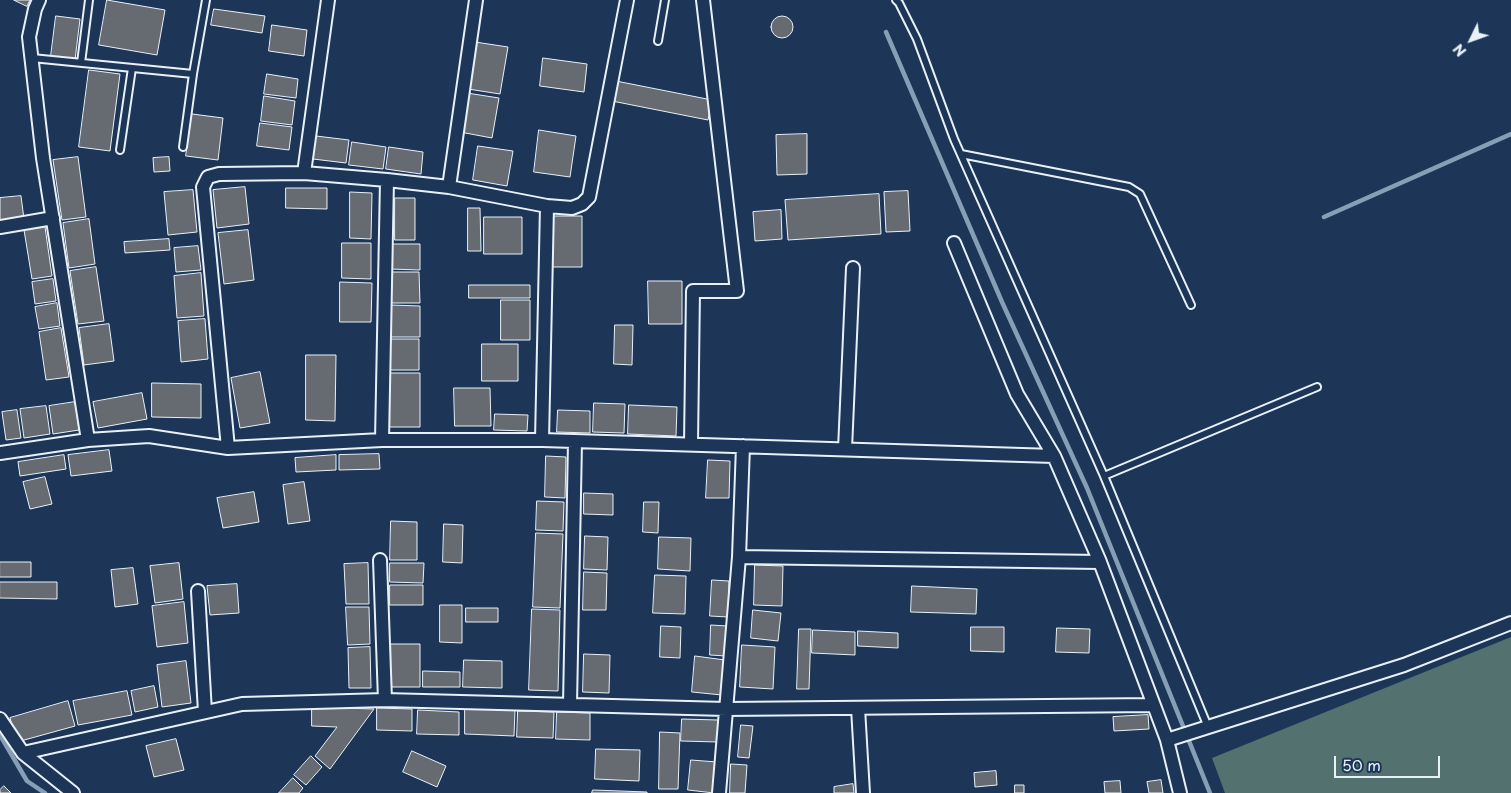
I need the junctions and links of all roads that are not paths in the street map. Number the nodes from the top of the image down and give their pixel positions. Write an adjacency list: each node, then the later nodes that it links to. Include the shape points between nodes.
1 (39, 0): 11 (street, via 29,37)
2 (89, 0): 12 (lane)
3 (206, 0): 14 (lane)
4 (328, 0): 18 (street)
5 (476, 0): 20 (street)
6 (627, 0): 21 (street, via 589,197 572,208)
7 (665, 0): 10 (lane)
8 (703, 0): 32 (street, via 738,291 693,291)
9 (896, 0): 17 (lane, via 917,38)
10 (658, 41)
11 (32, 58): 12 (lane); 22 (street)
12 (81, 63): 13 (lane)
13 (132, 68): 14 (lane); 16 (lane)
14 (193, 74): 15 (lane)
15 (183, 147)
16 (120, 150)
17 (961, 154): 26 (lane, via 1136,190); 38 (lane)
18 (304, 174): 19 (street); 34 (street, via 219,174 208,176 203,186)
19 (387, 180): 20 (street); 29 (street)
20 (449, 187): 21 (street)
21 (547, 206): 30 (street)
22 (53, 218): 23 (street); 28 (street)
23 (0, 227)
24 (954, 243): 37 (street, via 1017,394)
25 (853, 268): 35 (street)
26 (1190, 305)
27 (1317, 387): 38 (lane)
28 (88, 440): 34 (street, via 149,436); 36 (street)
29 (382, 440): 30 (street); 34 (street)
30 (542, 440): 31 (street)
31 (575, 442): 32 (street); 45 (street)
32 (691, 444): 33 (street)
33 (743, 446): 35 (street); 39 (street)
34 (228, 448)
35 (845, 449): 37 (street)
36 (0, 453)
37 (1054, 456): 41 (street)
38 (1104, 476): 51 (lane)
39 (739, 557): 41 (street); 48 (street)
40 (380, 560): 44 (street)
41 (1100, 562): 46 (street)
42 (198, 591): 49 (street)
43 (1511, 623): 51 (street, via 1404,664)
44 (385, 700): 45 (street); 49 (street, via 242,704)
45 (570, 704): 48 (street)
46 (1153, 704): 47 (street); 52 (street)
47 (858, 708): 48 (street); 56 (street)
48 (726, 709): 55 (street)
49 (205, 712): 53 (street)
50 (0, 719): 53 (street)
51 (1208, 727): 52 (street)
52 (1167, 740): 57 (street)
53 (23, 753): 54 (street)
54 (68, 791)
55 (719, 793)
56 (863, 793)
57 (1180, 793)

